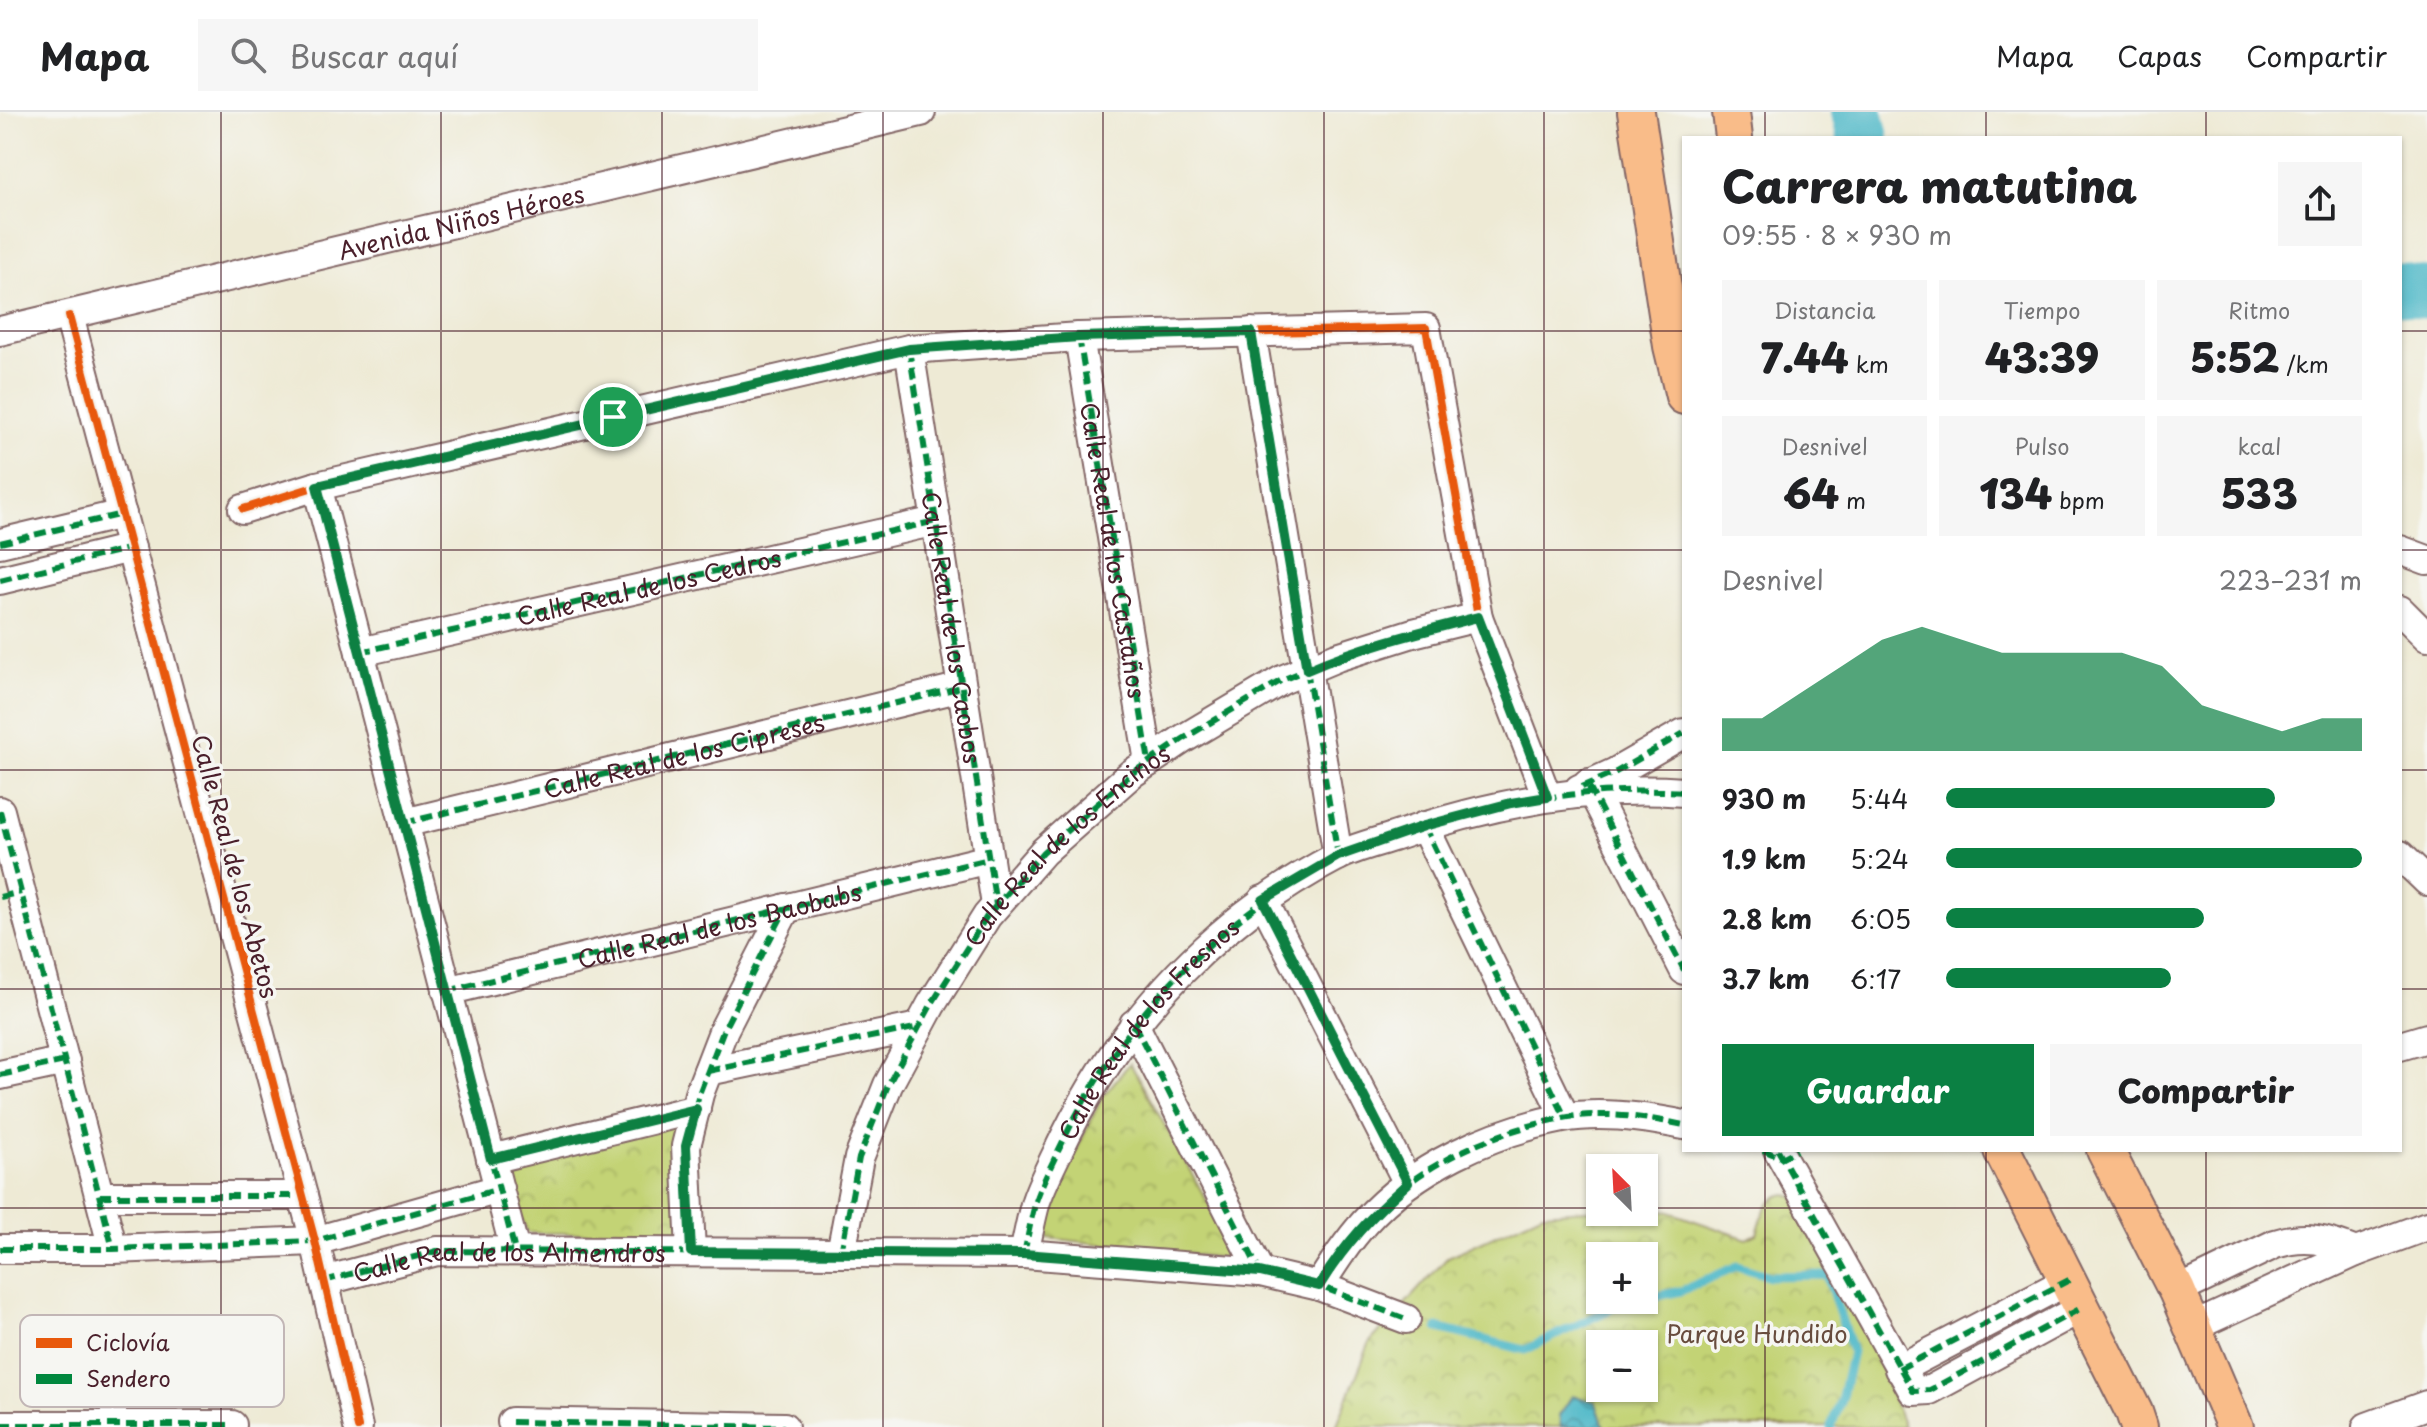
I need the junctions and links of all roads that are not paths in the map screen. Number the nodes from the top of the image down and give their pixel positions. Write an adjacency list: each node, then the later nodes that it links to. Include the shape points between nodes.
1 (921, 112): 4 (street, Avenida Niños Héroes)
2 (1636, 112): 11 (main road)
3 (1731, 112): 5 (main road)
4 (816, 123): 6 (street, Avenida Niños Héroes)
5 (1734, 136)
6 (69, 316): 7 (street, Avenida Niños Héroes); 14 (street, Calle Real de los Abetos)
7 (0, 331)
8 (1251, 332): 9 (street); 22 (street, via 1426,328); 25 (street)
9 (1079, 337): 10 (street); 28 (street, Calle Real de los Castaños)
10 (909, 349): 12 (street); 15 (street, Calle Real de los Caobos)
11 (1682, 388)
12 (317, 486): 13 (street); 24 (street)
13 (243, 509)
14 (122, 514): 16 (street); 17 (street, Calle Real de los Abetos)
15 (936, 521): 24 (street, Calle Real de los Cedros); 26 (street, Calle Real de los Caobos)
16 (0, 543)
17 (131, 548): 20 (street); 61 (street, Calle Real de los Abetos)
18 (2402, 551): 19 (street)
19 (2427, 560)
20 (0, 580)
21 (2402, 612): 23 (street)
22 (1478, 617): 25 (street, Calle Real de los Encinos); 29 (street)
23 (2427, 637)
24 (360, 652): 32 (street)
25 (1307, 670): 28 (street, Calle Real de los Encinos); 34 (street)
26 (962, 687): 32 (street, Calle Real de los Cipreses); 36 (street, Calle Real de los Caobos)
27 (1682, 734): 29 (street, Calle Real de los Fresnos)
28 (1149, 762): 40 (street, Calle Real de los Encinos, via 1043,852)
29 (1574, 792): 30 (street, Calle Real de los Fresnos); 33 (street, Calle Real de los Fresnos); 42 (street)
30 (1682, 792)
31 (0, 811): 38 (street)
32 (404, 823): 43 (street)
33 (1424, 826): 34 (street, Calle Real de los Fresnos); 52 (street)
34 (1338, 856): 39 (street, Calle Real de los Fresnos)
35 (2402, 857): 37 (street)
36 (989, 859): 40 (street, Calle Real de los Caobos); 41 (street, Calle Real de los Baobabs)
37 (2427, 881)
38 (11, 894): 48 (street)
39 (1263, 900): 44 (street, Calle Real de los Fresnos, via 1174,976); 58 (street)
40 (996, 905): 45 (street, Calle Real de los Encinos)
41 (786, 908): 43 (street, Calle Real de los Baobabs); 49 (street)
42 (1682, 967)
43 (447, 991): 57 (street)
44 (1134, 1024): 70 (street, Calle Real de los Fresnos, via 1086,1095 1058,1151 1036,1200); 71 (street)
45 (919, 1027): 49 (street); 69 (street, Calle Real de los Encinos, via 888,1085 859,1158)
46 (2427, 1038): 47 (street)
47 (2402, 1045)
48 (65, 1061): 50 (street); 60 (street)
49 (708, 1071): 51 (street)
50 (0, 1075)
51 (696, 1109): 57 (street); 67 (street, via 686,1146)
52 (1565, 1117): 53 (street, via 1622,1115); 58 (street, via 1510,1132)
53 (1682, 1125)
54 (1780, 1152): 78 (street)
55 (2003, 1152): 75 (main road)
56 (2106, 1152): 74 (main road)
57 (491, 1159): 59 (street)
58 (1408, 1183): 73 (street, via 1367,1219)
59 (499, 1189): 63 (street); 66 (street)
60 (100, 1196): 61 (street); 65 (street)
61 (303, 1196): 63 (street, Calle Real de los Abetos)
62 (2427, 1226): 68 (street)
63 (315, 1241): 65 (street); 72 (street, Calle Real de los Abetos)
64 (0, 1249): 65 (street)
65 (113, 1249)
66 (515, 1251): 67 (street, Calle Real de los Almendros); 72 (street, Calle Real de los Almendros, via 437,1251)
67 (691, 1252): 69 (street, Calle Real de los Almendros)
68 (2356, 1252): 74 (street, via 2317,1238 2290,1239); 77 (street)
69 (841, 1253): 70 (street, Calle Real de los Almendros)
70 (1024, 1254): 71 (street, Calle Real de los Almendros)
71 (1260, 1272): 73 (street, Calle Real de los Almendros)
72 (324, 1281): 85 (street, Calle Real de los Abetos)
73 (1319, 1286): 76 (street, Calle Real de los Almendros)
74 (2177, 1291): 77 (main road)
75 (2076, 1294): 78 (street); 78 (street, via 1930,1390 1909,1388); 87 (main road)
76 (1406, 1319)
77 (2193, 1327): 88 (main road)
78 (1899, 1369)
79 (2427, 1405): 89 (street)
80 (512, 1422): 83 (street)
81 (0, 1425): 84 (street)
82 (232, 1425): 84 (street)
83 (554, 1425): 86 (street)
84 (165, 1426)
85 (358, 1427)
86 (784, 1427)
87 (2139, 1427)
88 (2235, 1427)
89 (2367, 1427)

